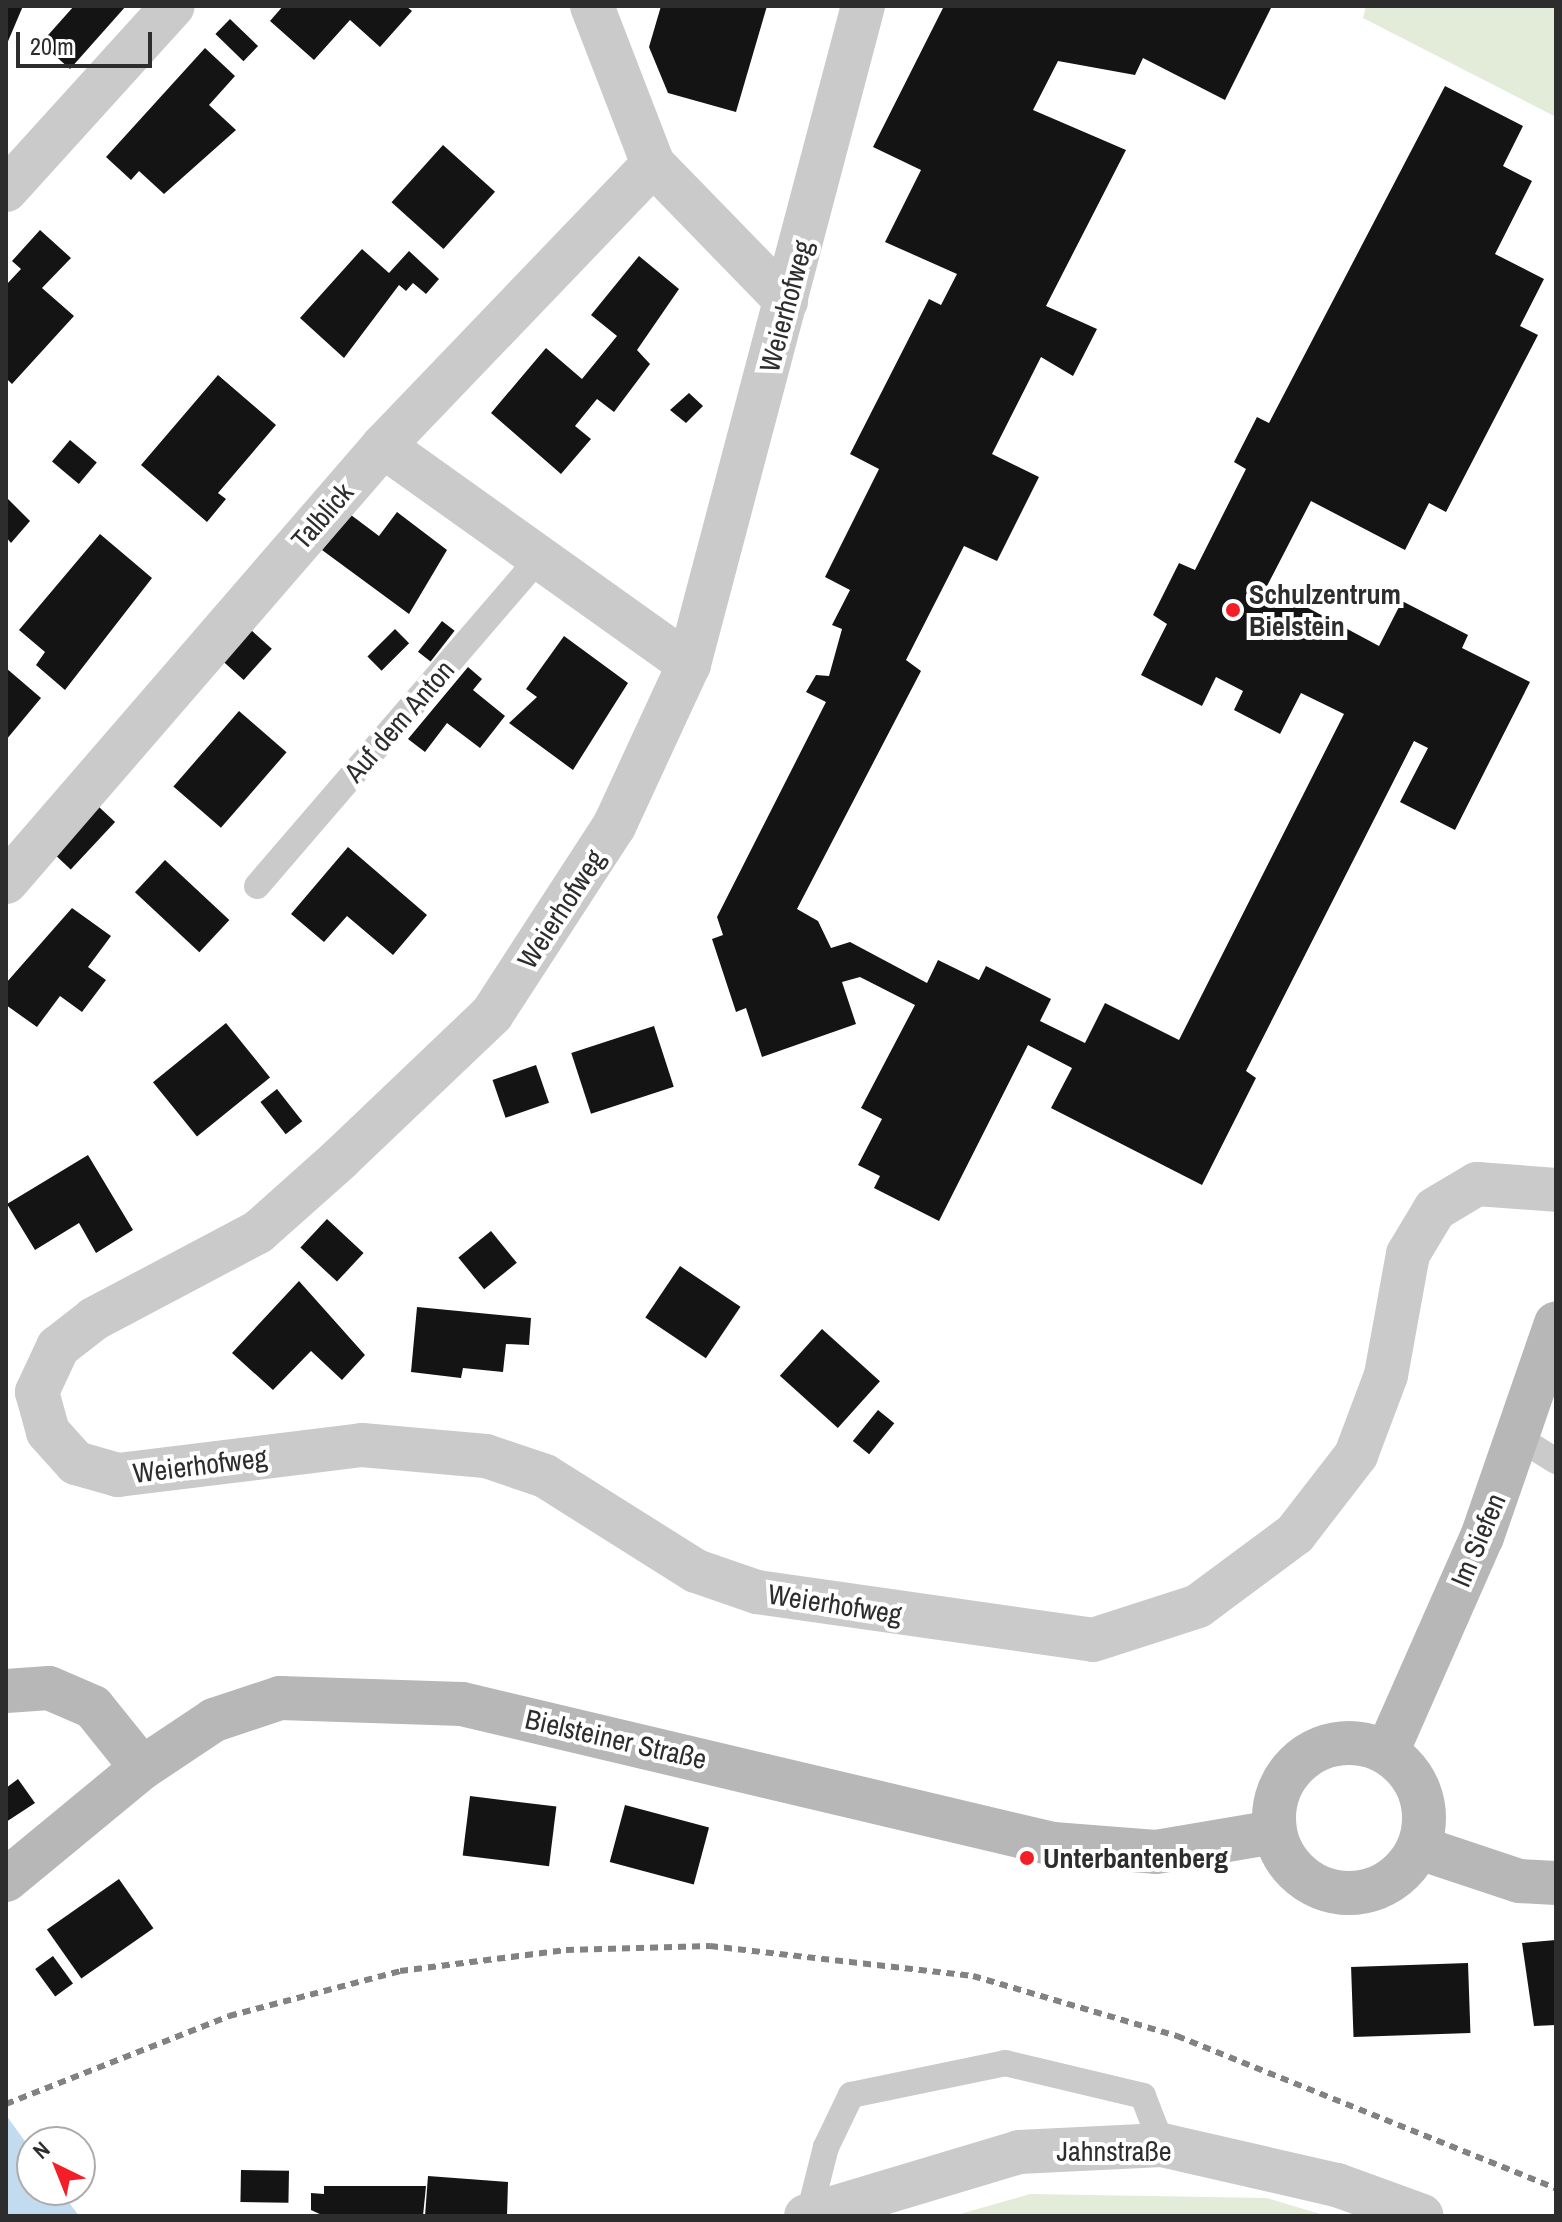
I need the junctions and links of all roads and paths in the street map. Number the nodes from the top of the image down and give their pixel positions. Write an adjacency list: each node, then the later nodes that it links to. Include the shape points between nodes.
1 (173, 6): 5 (street)
2 (592, 6): 4 (street)
3 (863, 6): 6 (street, Weierhofweg)
4 (653, 164): 6 (street); 7 (street, Talblick)
5 (6, 190)
6 (786, 301): 9 (street, Weierhofweg)
7 (383, 446): 8 (street); 10 (street, Talblick)
8 (542, 555): 9 (street); 11 (lane, Auf dem Anton)
9 (689, 664): 12 (street, Weierhofweg, via 614,826 492,1014 258,1232 94,1319 58,1347 37,1392 48,1432 76,1463 118,1475 362,1445 486,1456 545,1476 696,1571 757,1592 1093,1640 1198,1606 1295,1534 1356,1455 1386,1375 1408,1254 1435,1209 1477,1184)
10 (6, 882)
11 (257, 886)
12 (1556, 1190)
13 (1556, 1323): 14 (main road, Im Siefen)
14 (1519, 1438): 15 (lane); 17 (main road, Im Siefen)
15 (1556, 1461)
16 (6, 1691): 18 (main road, via 49,1688 93,1707)
17 (1387, 1752): 19 (main road, via 1364,1743 1315,1750 1281,1784); 20 (main road, via 1403,1765 1423,1801)
18 (142, 1768): 19 (main road, Bielsteiner Straße, via 214,1720 280,1698 462,1704 1053,1844 1156,1852); 21 (main road, Bielsteiner Straße)
19 (1274, 1832): 20 (main road, via 1298,1875 1344,1894 1391,1881)
20 (1420, 1848): 22 (main road, via 1519,1881)
21 (6, 1880)
22 (1556, 1883)
23 (1162, 2145): 24 (street, Jahnstraße, via 1019,2152); 24 (lane, via 1143,2096 1005,2063 851,2095 826,2147); 25 (street, Jahnstraße, via 1337,2185)
24 (808, 2215)
25 (1422, 2216)

